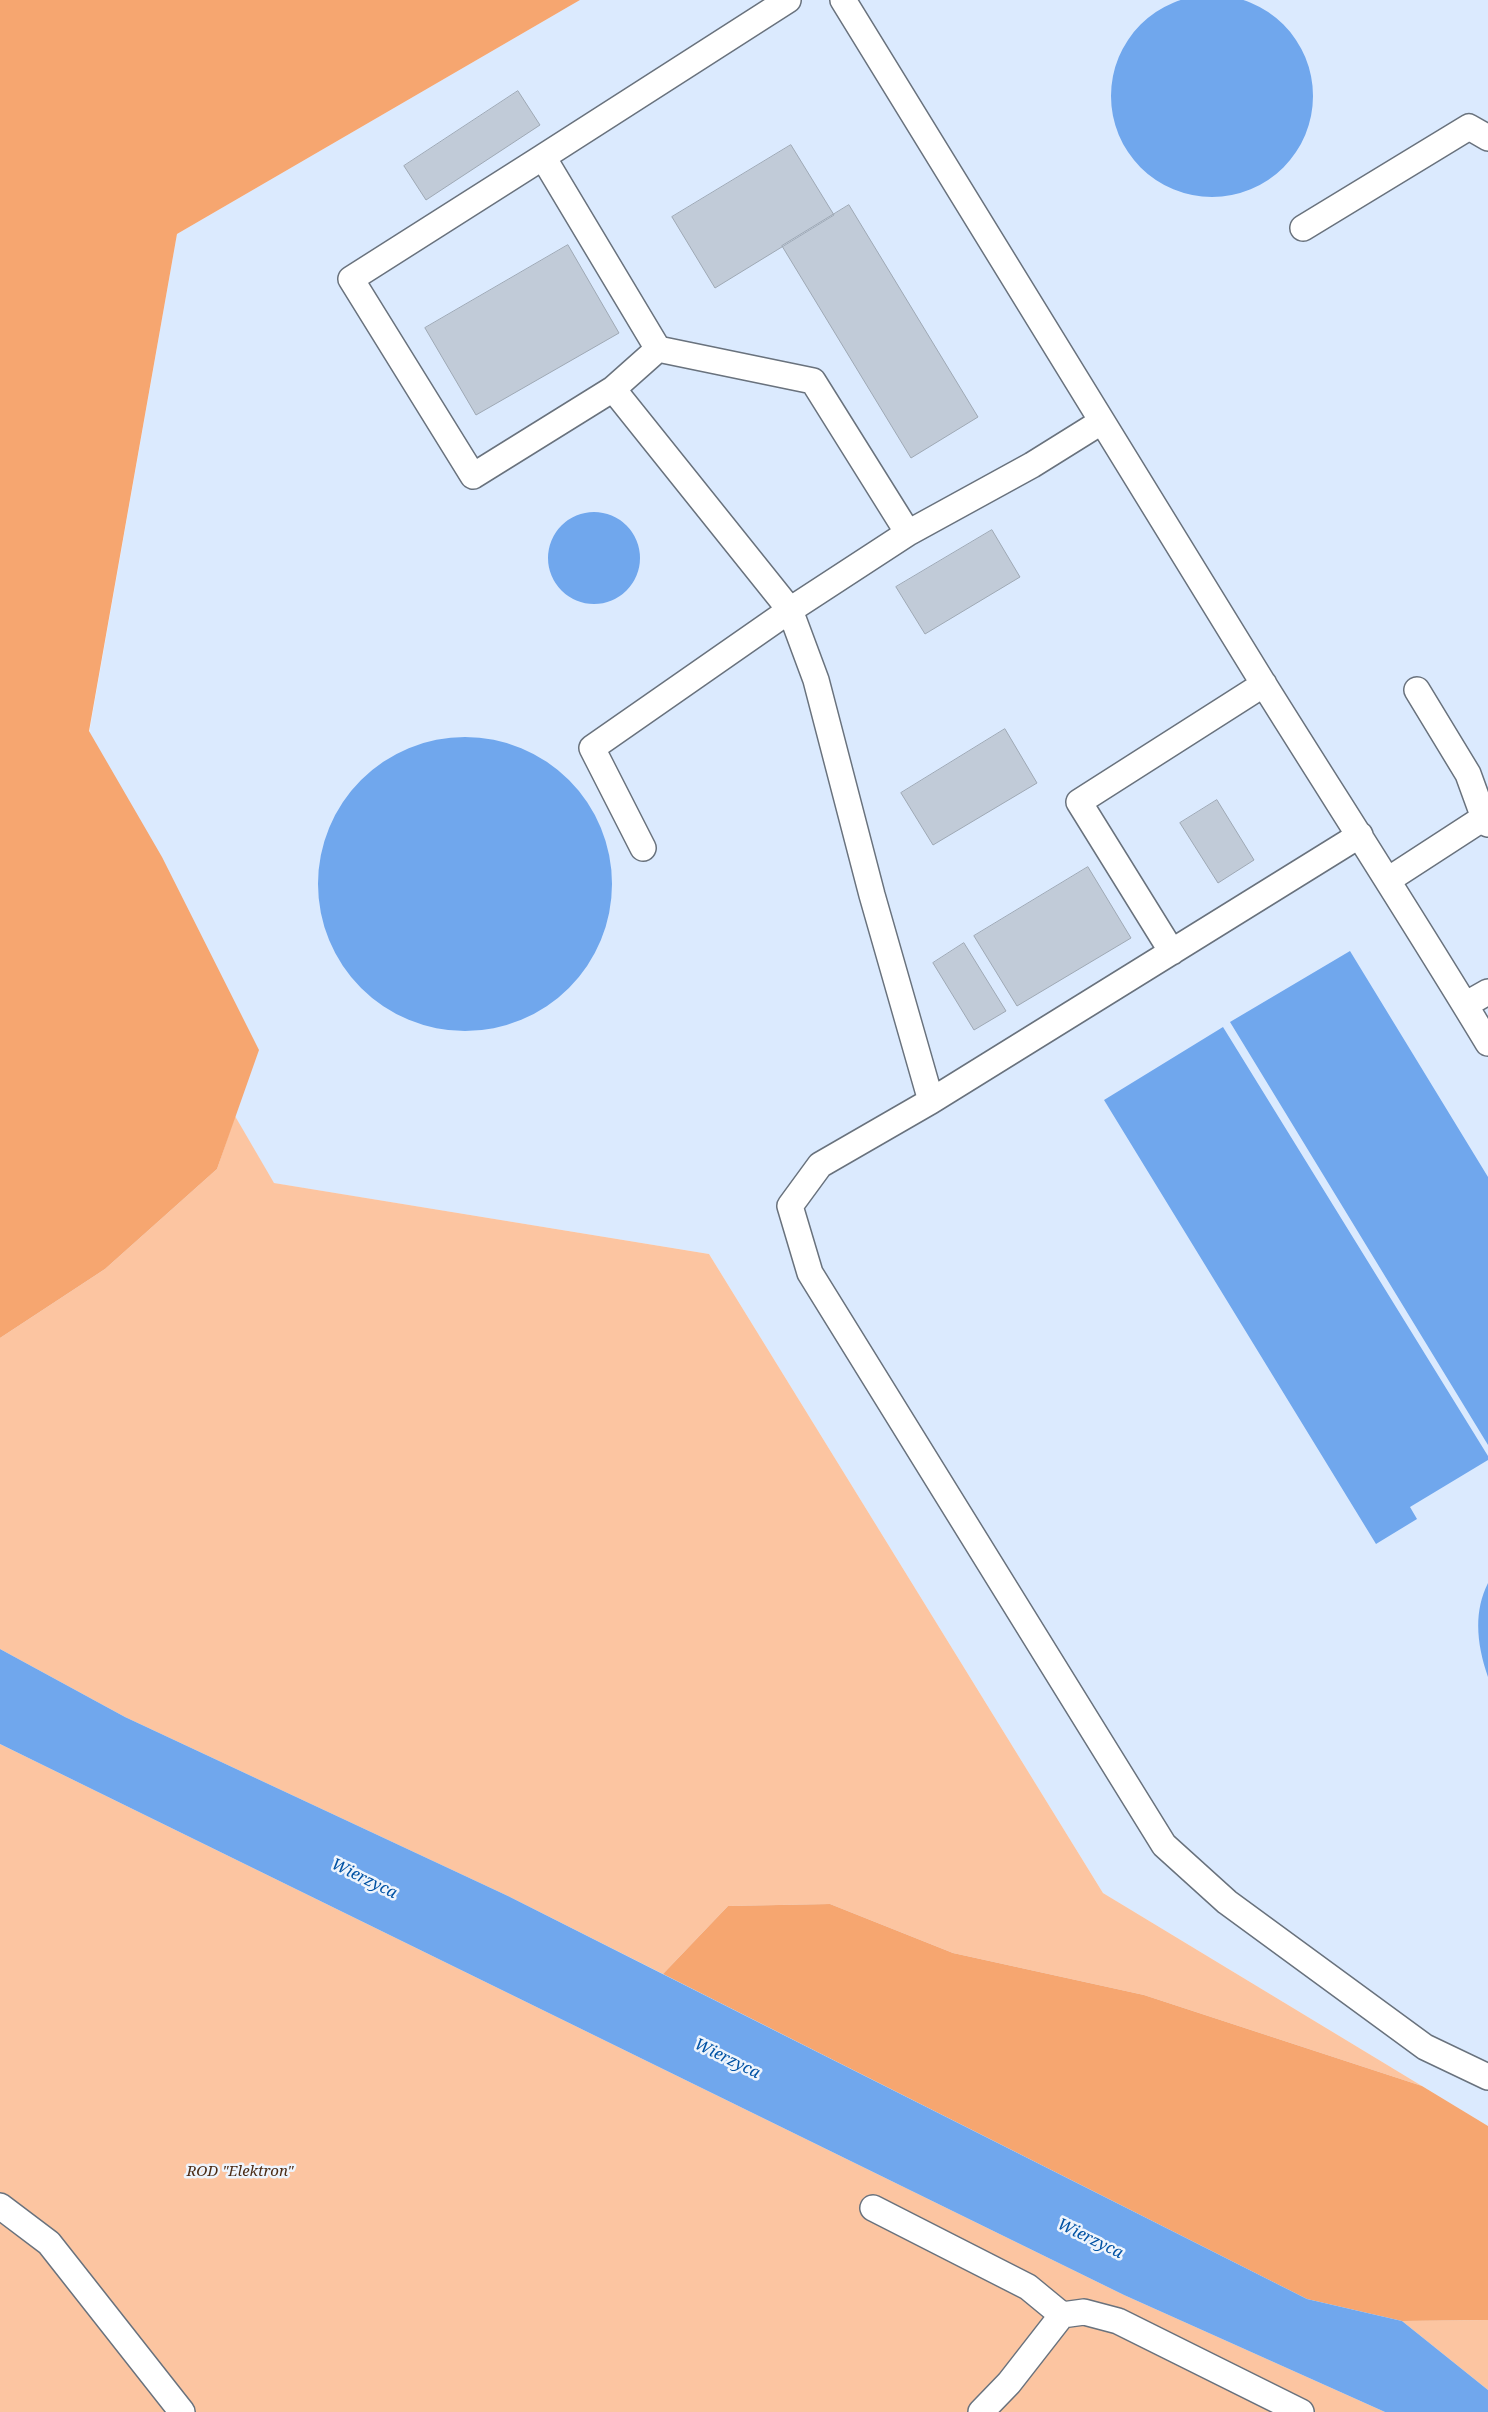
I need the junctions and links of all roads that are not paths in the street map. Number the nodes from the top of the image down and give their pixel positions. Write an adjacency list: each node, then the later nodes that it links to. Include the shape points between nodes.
1 (788, 0): 4 (lane)
2 (843, 0): 8 (lane)
3 (1488, 138): 5 (lane, via 1469,127)
4 (543, 157): 6 (lane); 7 (lane, via 351,279 473,476)
5 (1303, 228)
6 (658, 349): 7 (lane); 9 (lane, via 813,381)
7 (613, 389): 10 (lane)
8 (1101, 422): 9 (lane, via 1032,465); 11 (lane)
9 (908, 533): 10 (lane)
10 (790, 610): 15 (lane, via 592,748); 21 (lane, via 816,680 872,895)
11 (1264, 684): 14 (lane); 17 (lane, via 1079,802)
12 (1417, 690): 13 (lane, via 1468,774)
13 (1487, 819): 16 (lane)
14 (1360, 835): 16 (lane); 17 (lane)
15 (643, 848)
16 (1388, 880): 19 (lane)
17 (1172, 952): 21 (lane)
18 (1488, 992): 19 (lane)
19 (1465, 1005): 20 (lane)
20 (1488, 1044)
21 (932, 1100): 22 (lane, via 820,1165 790,1206 810,1273 1164,1845 1227,1902 1425,2047)
22 (1488, 2077)
23 (0, 2206): 26 (lane, via 49,2243)
24 (873, 2208): 25 (lane, via 1028,2286)
25 (1062, 2315): 27 (lane); 28 (lane, via 1084,2312 1118,2321)
26 (182, 2412)
27 (981, 2412)
28 (1301, 2412)

